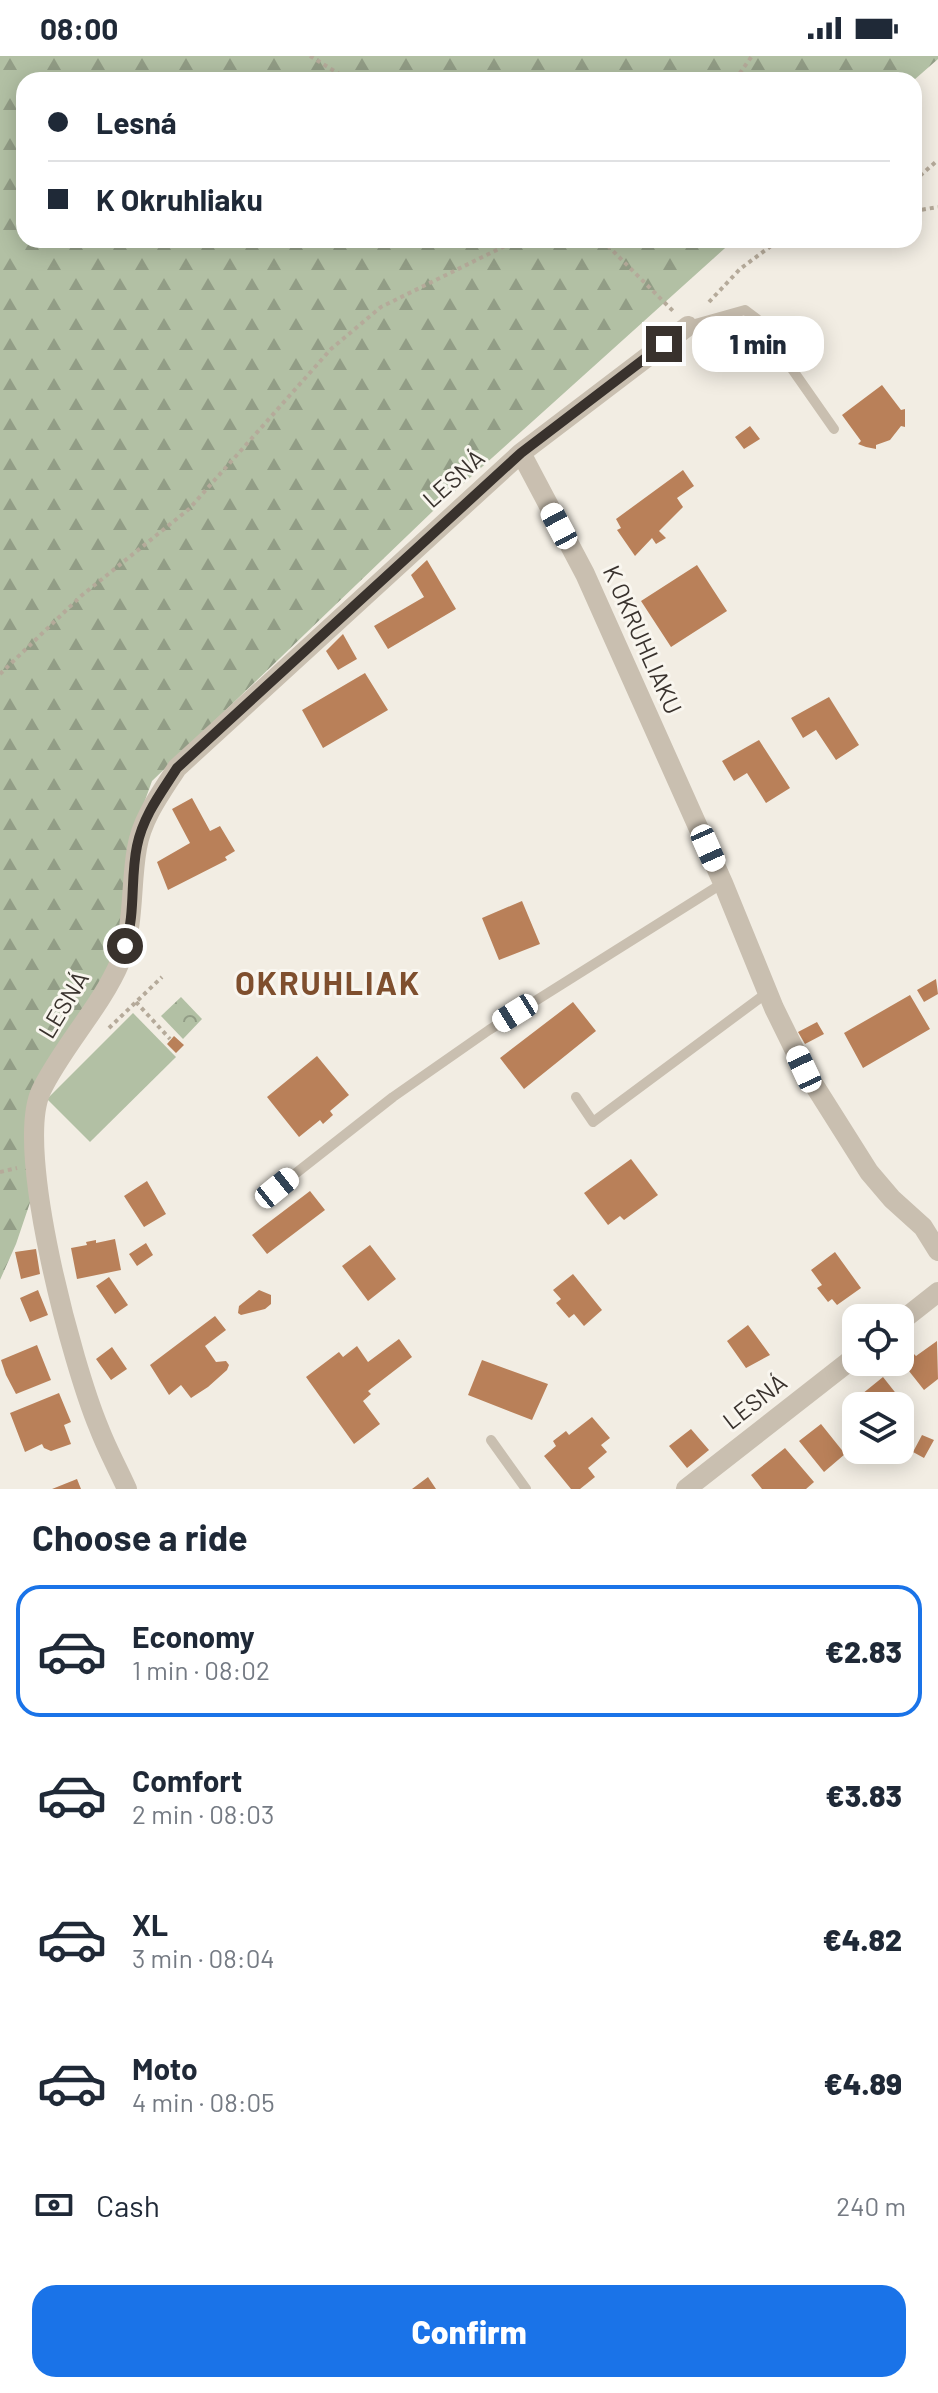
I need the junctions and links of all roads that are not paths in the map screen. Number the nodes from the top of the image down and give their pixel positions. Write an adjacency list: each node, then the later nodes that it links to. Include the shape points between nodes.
1 (688, 326): 2 (lane, via 745,310 757,319); 3 (street)
2 (834, 429)
3 (521, 453): 4 (street, K OKRUHLIAKU, via 585,574); 13 (street, LESNÁ, via 177,768 148,814 137,847 131,928 119,964 40,1093 35,1164 51,1262 84,1386)
4 (723, 883): 5 (street, K OKRUHLIAKU); 7 (lane, via 489,1030)
5 (768, 992): 6 (lane, via 593,1122); 8 (street, K OKRUHLIAKU, via 804,1069 869,1172 923,1227)
6 (576, 1097)
7 (277, 1188)
8 (938, 1251)
9 (938, 1292): 10 (street)
10 (914, 1311)
11 (842, 1367): 15 (street, LESNÁ)
12 (491, 1440): 14 (lane)
13 (127, 1489)
14 (526, 1489)
15 (686, 1489)

